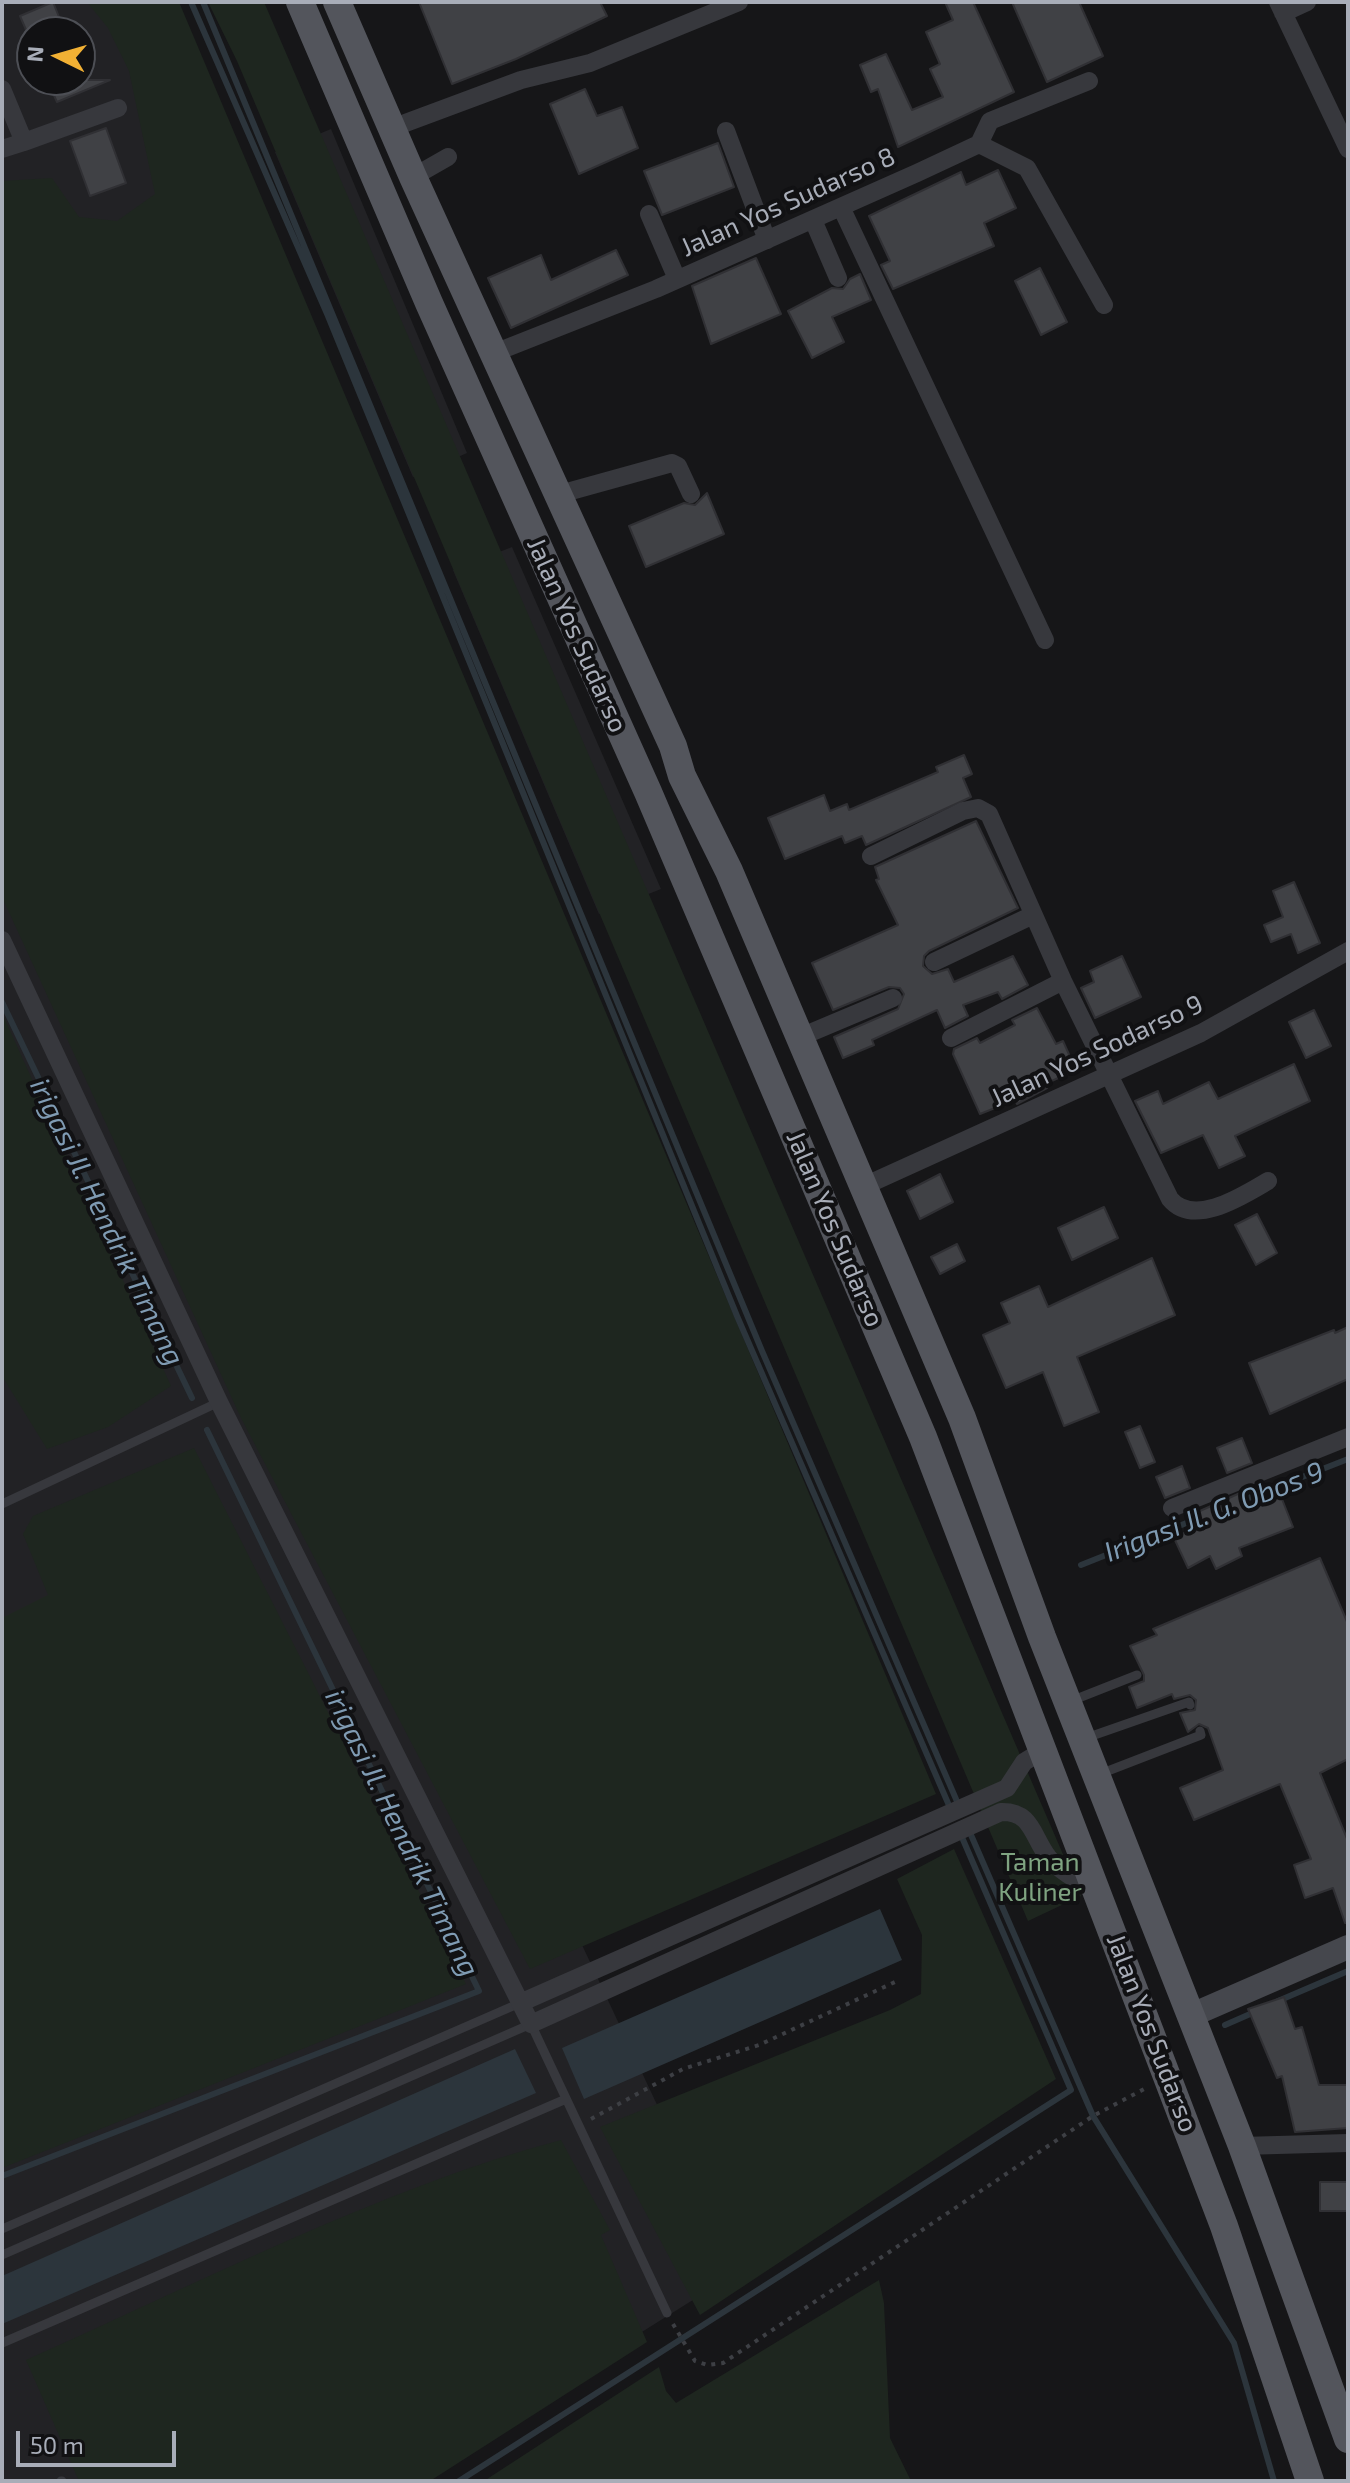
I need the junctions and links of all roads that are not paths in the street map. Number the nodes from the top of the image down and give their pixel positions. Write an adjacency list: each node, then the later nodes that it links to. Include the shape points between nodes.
1 (300, 2): 29 (main road, Jalan Yos Sudarso)
2 (337, 2): 9 (main road, Jalan Yos Sudarso)
3 (739, 2): 9 (street, via 590,63 521,80)
4 (1307, 2): 5 (street)
5 (1281, 8): 14 (street)
6 (1089, 81): 12 (street, Jalan Yos Sudarso 8, via 990,121)
7 (2, 89): 11 (street)
8 (118, 108): 11 (street)
9 (392, 128): 16 (main road, Jalan Yos Sudarso)
10 (726, 131): 20 (street)
11 (24, 142): 13 (street)
12 (979, 144): 17 (street, Jalan Yos Sudarso 8); 23 (street, via 1027,168)
13 (2, 149)
14 (1348, 149)
15 (448, 157): 16 (street)
16 (413, 177): 24 (main road, Jalan Yos Sudarso)
17 (841, 207): 19 (street, Jalan Yos Sudarso 8); 27 (street)
18 (649, 214): 22 (street)
19 (813, 220): 20 (street, Jalan Yos Sudarso 8); 21 (street)
20 (767, 240): 22 (street, Jalan Yos Sudarso 8)
21 (838, 278)
22 (677, 279): 24 (street, Jalan Yos Sudarso 8)
23 (1104, 305)
24 (494, 353): 25 (main road, Jalan Yos Sudarso)
25 (560, 494): 26 (street, via 672,463); 28 (main road, Jalan Yos Sudarso)
26 (691, 494)
27 (1045, 640)
28 (682, 776): 29 (main road); 37 (main road, Jalan Yos Sudarso, via 729,871)
29 (648, 792): 51 (main road, Jalan Yos Sudarso, via 923,1437)
30 (871, 856): 31 (street, via 978,808 989,814)
31 (1033, 915): 34 (street); 35 (street)
32 (2, 940): 42 (street)
33 (1348, 951): 39 (street, Jalan Yos Sodarso 9, via 1201,1033)
34 (934, 962)
35 (1063, 981): 38 (street); 39 (street)
36 (893, 998): 37 (street)
37 (798, 1038): 41 (main road, Jalan Yos Sudarso)
38 (951, 1038)
39 (1110, 1074): 40 (street, via 1175,1205 1208,1208); 41 (street, Jalan Yos Sodarso 9)
40 (1268, 1181)
41 (862, 1187): 47 (main road, Jalan Yos Sudarso, via 962,1418)
42 (219, 1402): 44 (lane); 55 (street)
43 (1348, 1437): 45 (street)
44 (2, 1504)
45 (1172, 1508)
46 (1137, 1675): 47 (lane)
47 (1068, 1703): 50 (main road, Jalan Yos Sudarso)
48 (1190, 1705): 50 (lane)
49 (1200, 1731): 52 (lane, via 1201,1735)
50 (1082, 1740): 52 (main road, Jalan Yos Sudarso)
51 (1042, 1751): 53 (main road, Jalan Yos Sudarso); 55 (street, via 1024,1762 1007,1788)
52 (1097, 1775): 56 (main road, Jalan Yos Sudarso)
53 (1098, 1890): 57 (street, via 1071,1877 1048,1857 1027,1819 1016,1811 1001,1812); 64 (main road, Jalan Yos Sudarso)
54 (1348, 1947): 56 (street)
55 (520, 2003): 57 (street); 61 (lane)
56 (1192, 2015): 60 (main road, Jalan Yos Sudarso)
57 (531, 2024): 58 (lane); 62 (lane)
58 (566, 2099): 65 (lane); 66 (lane)
59 (1348, 2143): 60 (street)
60 (1242, 2146): 63 (main road, Jalan Yos Sudarso)
61 (2, 2229)
62 (2, 2255)
63 (1293, 2290): 64 (main road); 67 (main road, Jalan Yos Sudarso)
64 (1253, 2307): 68 (main road, Jalan Yos Sudarso)
65 (667, 2313)
66 (2, 2343)
67 (1348, 2439)
68 (1310, 2481)

